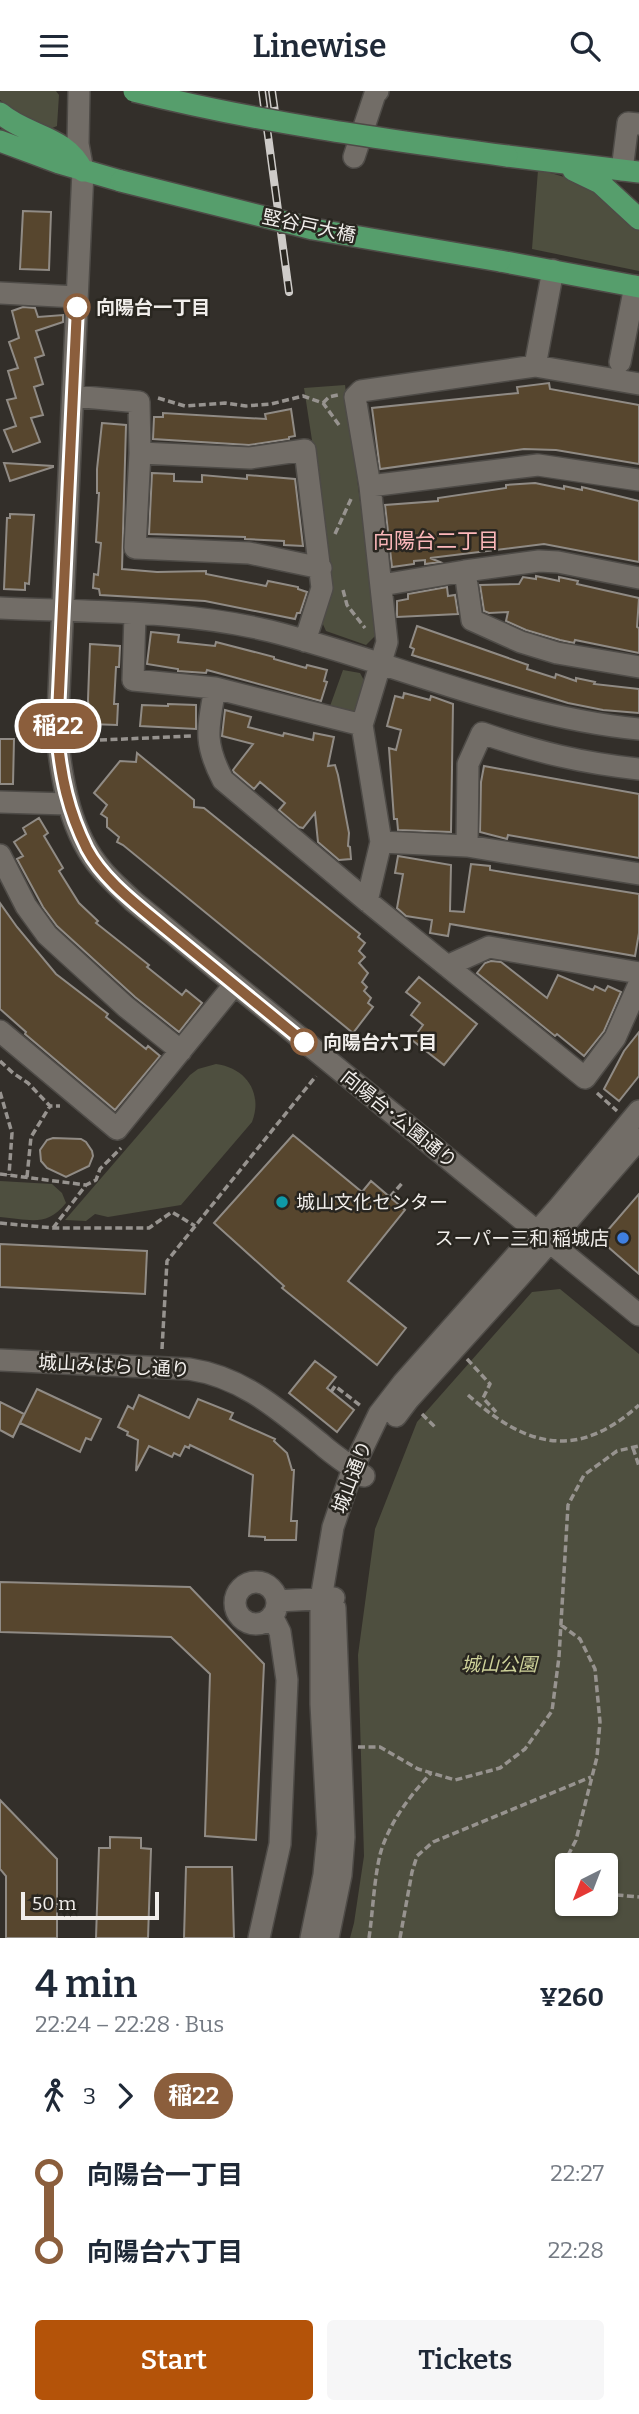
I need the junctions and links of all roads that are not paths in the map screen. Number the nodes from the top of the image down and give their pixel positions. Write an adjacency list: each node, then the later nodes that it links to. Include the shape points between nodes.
1 (79, 91): 10 (street, via 78,144)
2 (93, 91): 10 (street, via 91,147)
3 (134, 91): 9 (main road, bridge, via 328,131)
4 (378, 91): 8 (street)
5 (0, 113): 10 (main road, via 68,149)
6 (639, 124): 11 (street, via 628,123)
7 (0, 141): 10 (main road, 竪谷戸大橋)
8 (354, 157)
9 (548, 162): 11 (main road); 12 (main road, via 600,184)
10 (83, 171): 13 (main road, 竪谷戸大橋, bridge, via 313,229); 16 (street, 向陽台･公園通り)
11 (631, 171)
12 (639, 219)
13 (553, 270): 14 (main road, 竪谷戸大橋); 18 (street)
14 (637, 286): 17 (street)
15 (0, 293): 16 (street)
16 (77, 297): 20 (street, 向陽台･公園通り)
17 (620, 362)
18 (535, 366): 19 (street); 23 (street, via 361,391 355,397)
19 (639, 384)
20 (73, 397): 21 (street, via 139,402); 29 (street, 向陽台･公園通り)
21 (140, 453): 24 (street, via 135,548 249,553); 24 (street, via 250,458 305,450)
22 (639, 480): 23 (street, via 538,465)
23 (370, 486): 27 (street)
24 (321, 568): 31 (street, via 322,587)
25 (466, 572): 26 (street, via 539,561); 27 (street); 33 (street, via 472,621 557,653)
26 (639, 578)
27 (382, 585): 32 (street, via 387,642)
28 (0, 608): 29 (street)
29 (63, 611): 30 (street); 39 (street, 向陽台･公園通り, via 57,735)
30 (135, 615): 31 (street, via 239,624); 34 (street, via 133,680)
31 (305, 641): 32 (street)
32 (381, 665): 35 (street); 36 (street, via 544,713)
33 (639, 667)
34 (215, 688): 35 (street); 44 (street, via 207,736 223,780)
35 (362, 725): 40 (street)
36 (639, 729)
37 (639, 769): 41 (street, via 552,756 482,733 468,764)
38 (0, 802): 39 (street)
39 (67, 804): 48 (street, 向陽台･公園通り, via 101,869)
40 (381, 842): 41 (street); 44 (street)
41 (467, 846): 43 (street)
42 (0, 855): 50 (street, via 47,935)
43 (639, 874)
44 (367, 901): 45 (street)
45 (447, 966): 46 (street, via 489,947); 47 (street, via 585,1078 615,1038)
46 (639, 973)
47 (639, 984)
48 (234, 985): 50 (street); 53 (street, 向陽台･公園通り)
49 (0, 1031): 50 (street, via 117,1129)
50 (181, 1051)
51 (630, 1113): 53 (street, 城山通り)
52 (639, 1139): 53 (street, 城山通り)
53 (543, 1237): 54 (street, 向陽台･公園通り); 56 (street, 城山通り, via 403,1383 379,1414)
54 (639, 1315)
55 (0, 1360): 56 (street, 城山みはらし通り, via 189,1369 216,1375 273,1404)
56 (358, 1472): 57 (street, 城山通り, via 333,1527)
57 (328, 1599): 58 (street, via 275,1608 288,1680 280,1844); 59 (street, 城山通り, via 321,1704 328,1834); 60 (street, 城山通り, via 344,1837)
58 (259, 1938)
59 (311, 1938)
60 (328, 1938)

